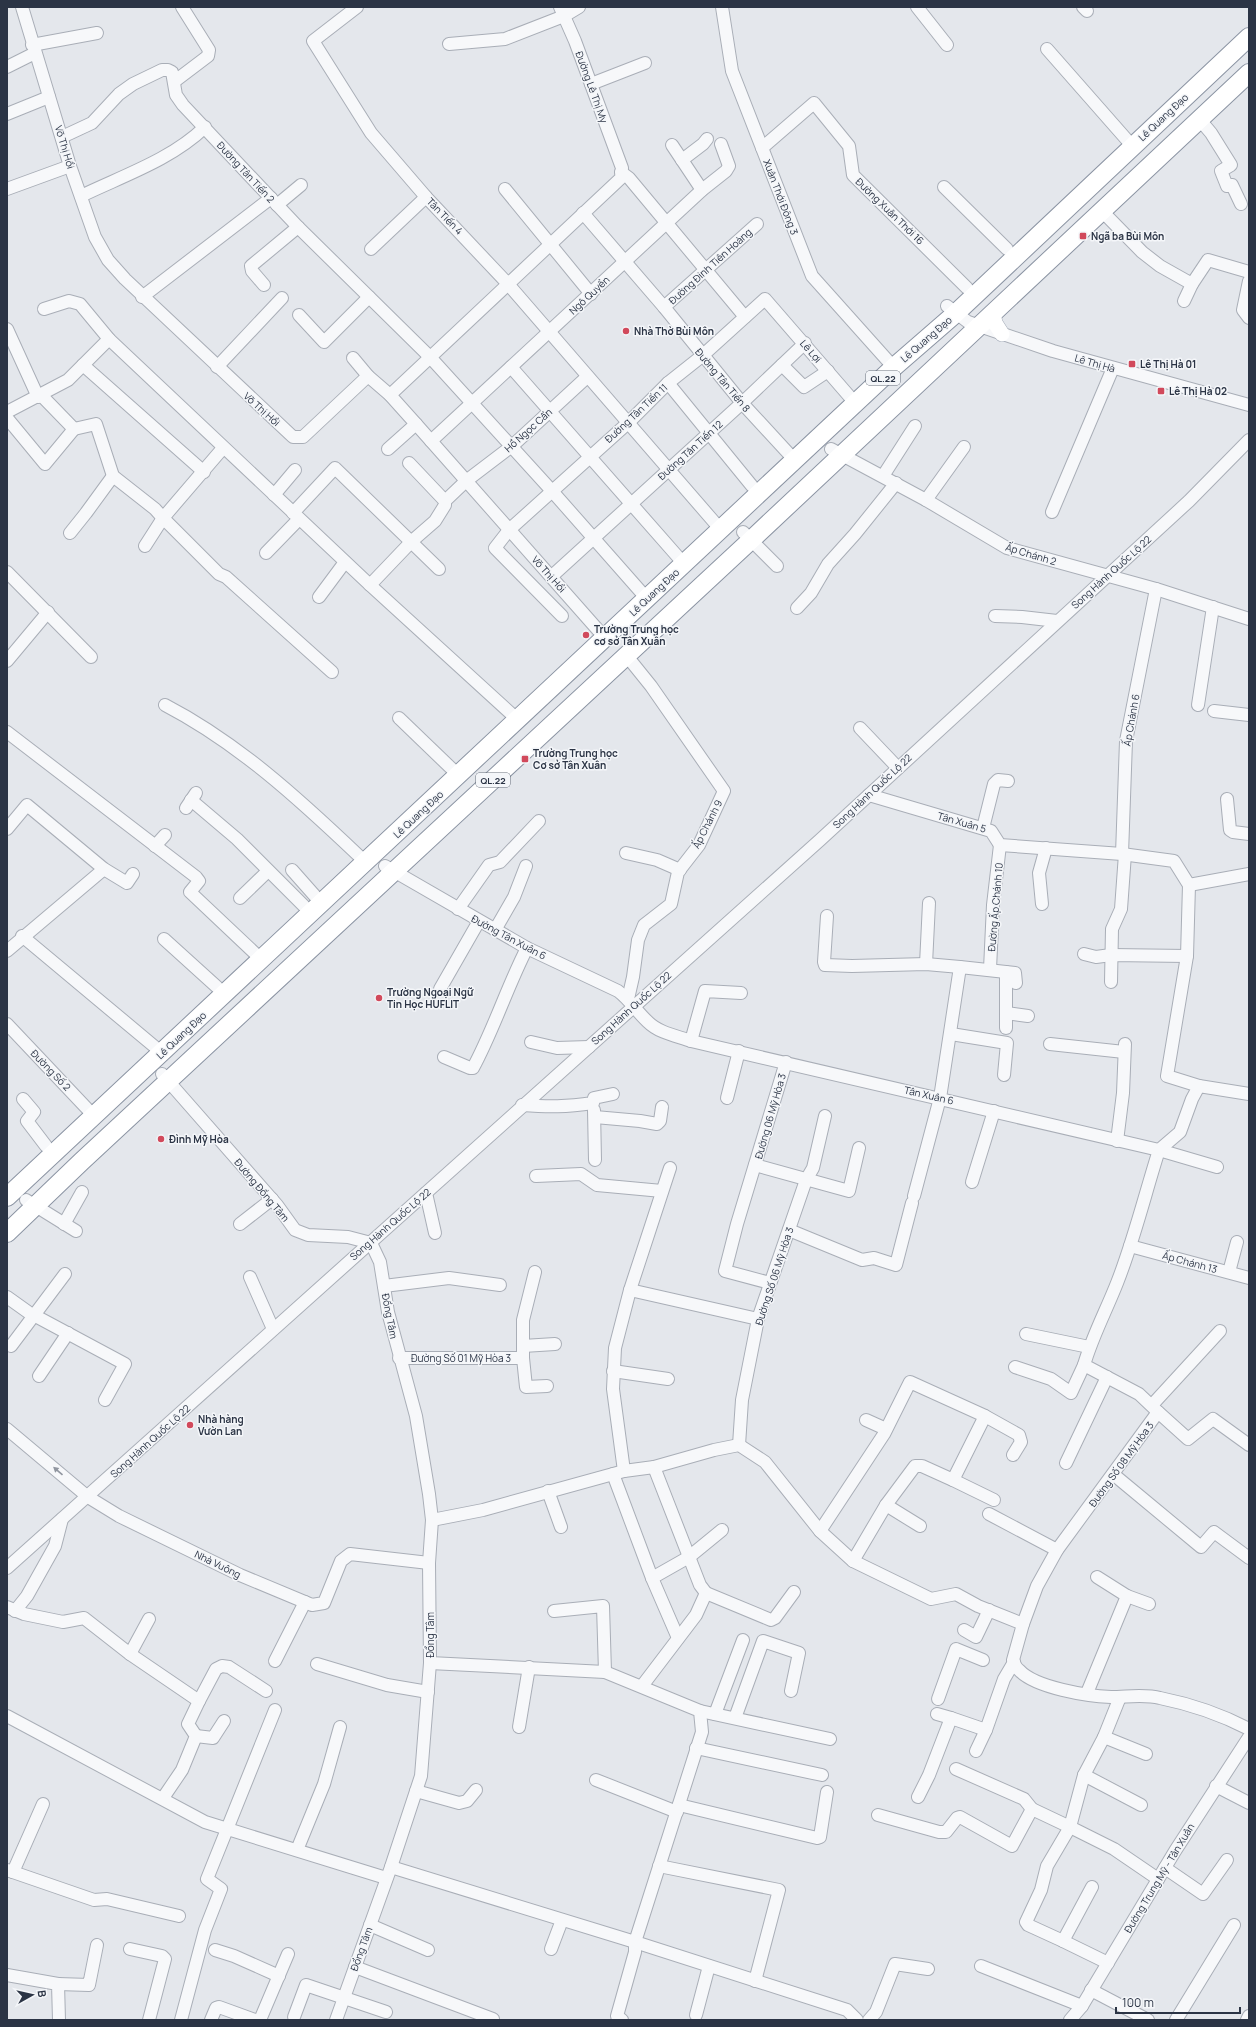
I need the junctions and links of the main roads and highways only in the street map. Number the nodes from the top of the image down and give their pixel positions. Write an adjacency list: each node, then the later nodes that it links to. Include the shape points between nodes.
1 (1249, 26): 6 (highway, Lê Quang Đạo / QL.22, via 967,288)
2 (1249, 37): 6 (highway, Lê Quang Đạo / QL.22)
3 (1249, 60): 6 (highway, Lê Quang Đạo / QL.22)
4 (1249, 73): 5 (highway, Lê Quang Đạo / QL.22)
5 (993, 313): 6 (highway, Lê Quang Đạo / QL.22); 7 (main road, via 995,323)
6 (962, 317): 8 (highway, Lê Quang Đạo / QL.22, via 891,364); 9 (highway, Lê Quang Đạo / QL.22, via 835,452)
7 (1002, 334)
8 (853, 400): 10 (highway, Lê Quang Đạo / QL.22); 10 (highway, Lê Quang Đạo / QL.22, via 752,486 598,630)
9 (747, 536): 11 (highway, Lê Quang Đạo / QL.22); 11 (highway, Lê Quang Đạo / QL.22, via 626,654)
10 (515, 716): 12 (highway, Lê Quang Đạo / QL.22); 12 (highway, Lê Quang Đạo / QL.22, via 309,901)
11 (389, 869): 16 (highway, Lê Quang Đạo / QL.22)
12 (259, 955): 13 (highway, Lê Quang Đạo / QL.22); 13 (highway, Lê Quang Đạo / QL.22, via 217,987)
13 (91, 1112): 14 (highway, Lê Quang Đạo / QL.22, via 46,1146); 15 (highway, Lê Quang Đạo / QL.22)
14 (7, 1184)
15 (7, 1197)
16 (31, 1203): 17 (highway, Lê Quang Đạo / QL.22); 18 (highway, Lê Quang Đạo / QL.22)
17 (7, 1217)
18 (7, 1233)

